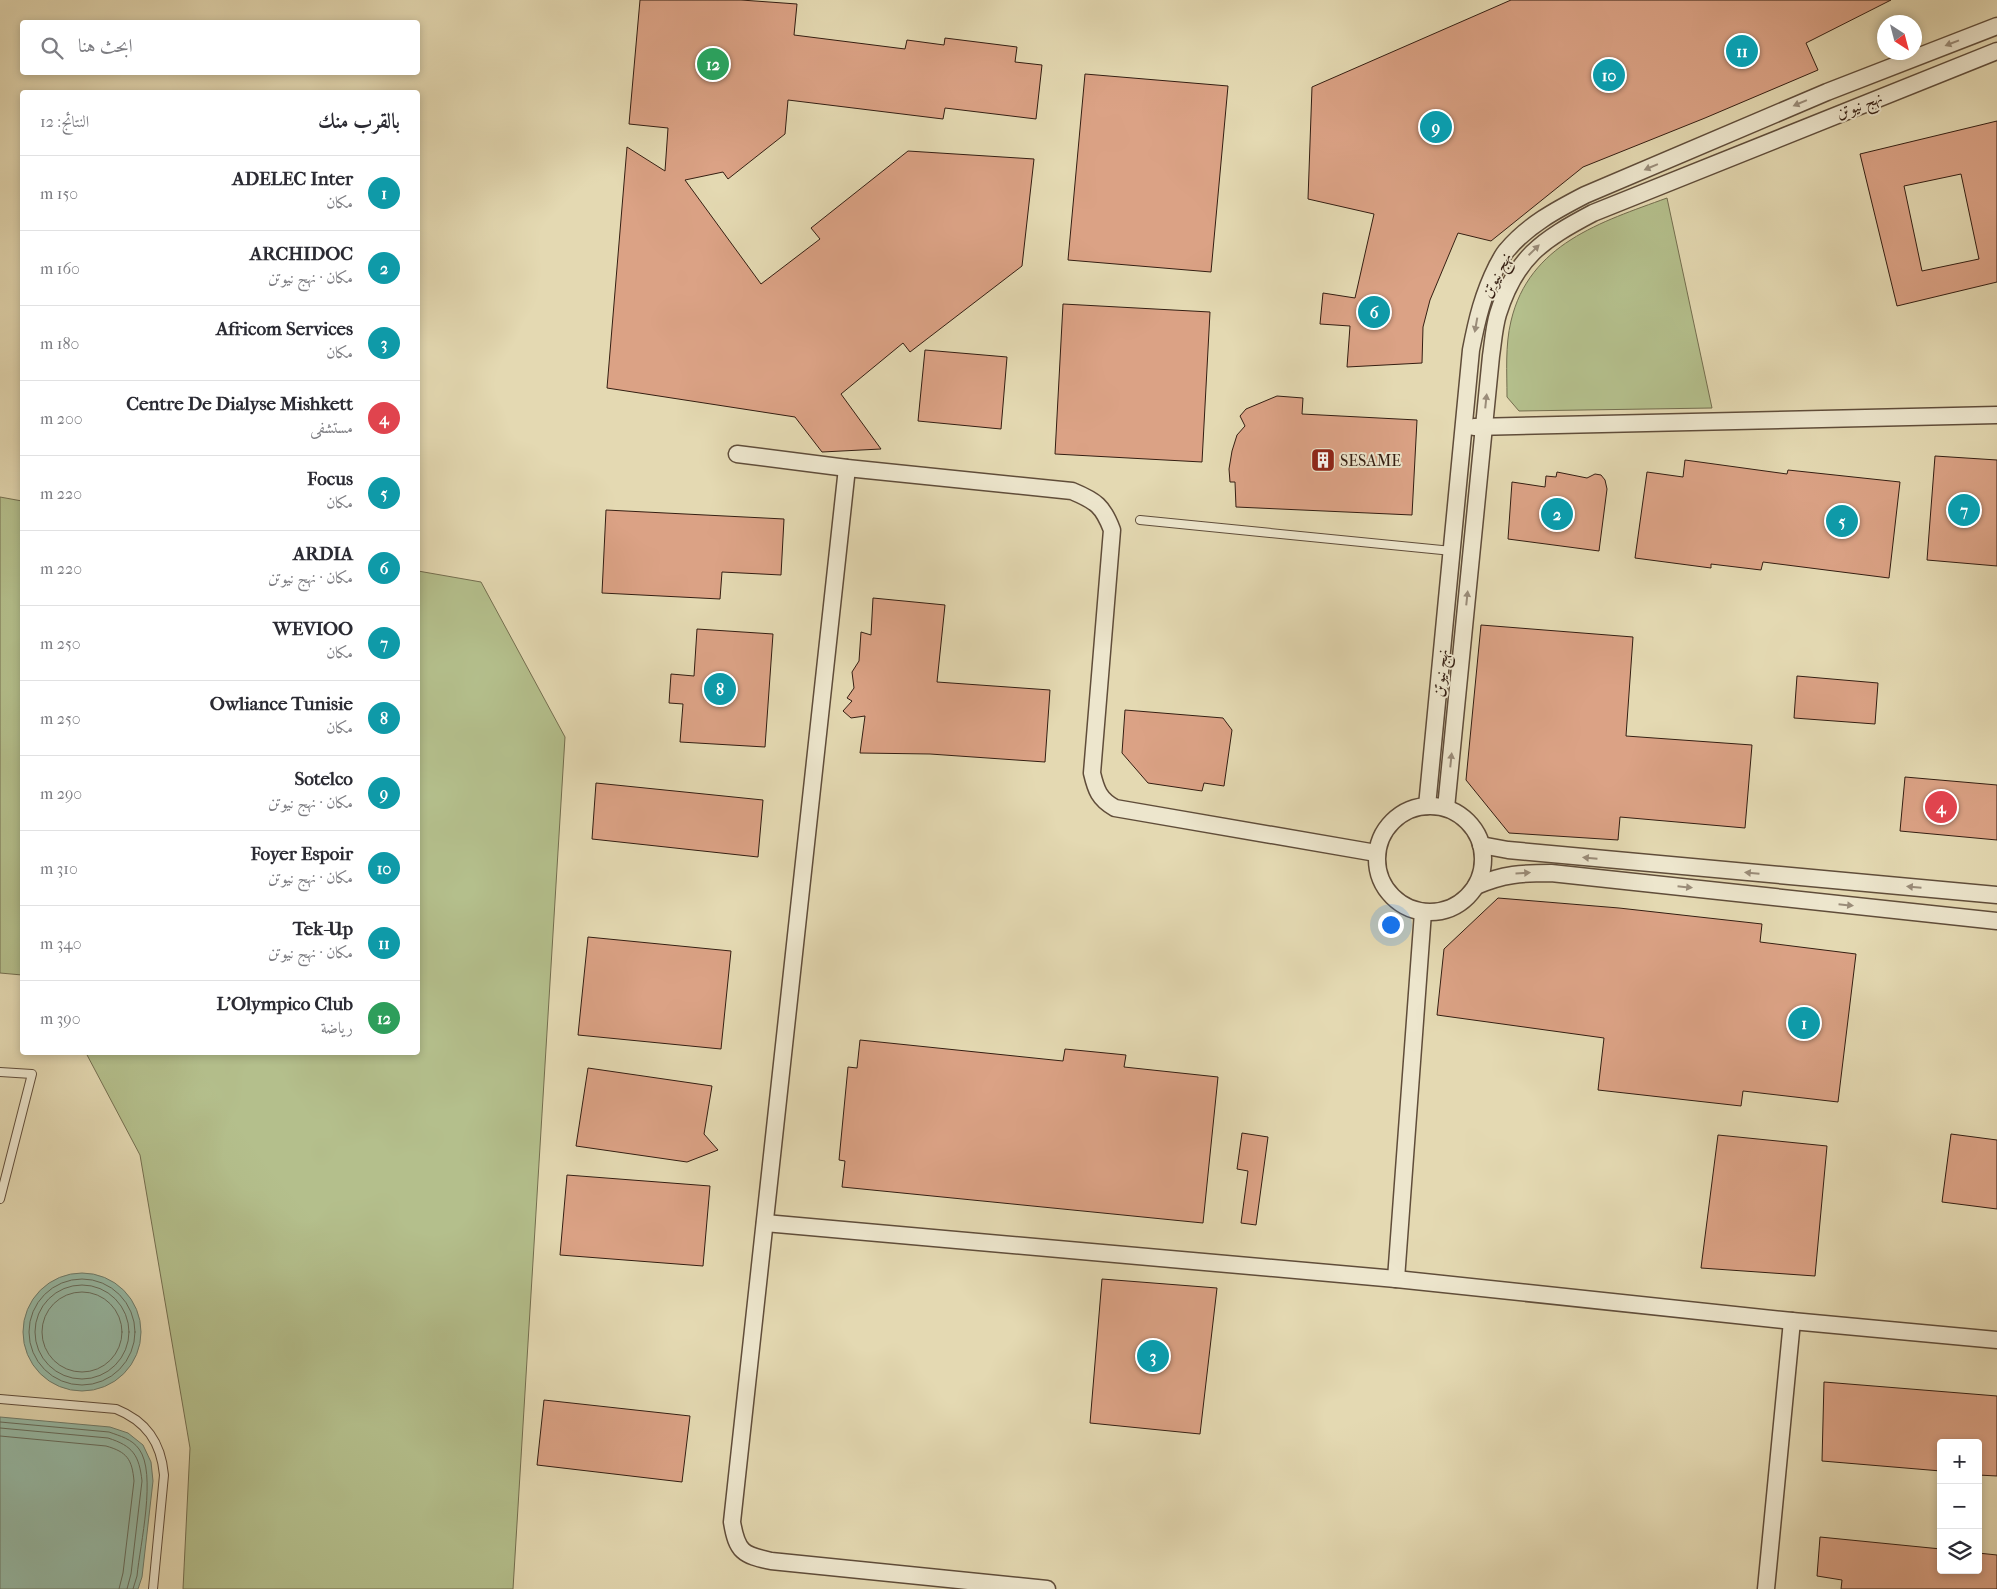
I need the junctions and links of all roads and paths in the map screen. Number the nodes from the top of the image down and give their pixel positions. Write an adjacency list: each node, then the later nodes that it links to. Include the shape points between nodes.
1 (1997, 26): 3 (street, نهج نيوتن, one-way to 3, via 1827,92 1584,195 1530,228 1506,251)
2 (1997, 51): 4 (street, نهج نيوتن, one-way to 2, via 1542,243 1592,213)
3 (1499, 264): 4 (street); 7 (street, نهج نيوتن, one-way to 7, via 1478,310)
4 (1516, 272): 6 (street, نهج نيوتن, one-way to 4, via 1497,316)
5 (1997, 415): 6 (street)
6 (1483, 426): 7 (street); 13 (street, نهج نيوتن, one-way to 6)
7 (1464, 427): 11 (street, نهج نيوتن)
8 (737, 454): 9 (street)
9 (847, 468): 15 (street, via 1072,491 1092,499 1106,512 1112,530 1092,772 1095,787 1104,802 1115,808); 24 (street)
10 (1140, 520): 11 (lane)
11 (1452, 550): 12 (street, نهج نيوتن)
12 (1427, 806): 13 (street); 15 (street, via 1415,807 1396,817 1383,833)
13 (1446, 808): 14 (street, via 1472,826)
14 (1481, 845): 16 (street, via 1483,866); 17 (street, one-way to 14)
15 (1376, 853): 19 (street, via 1378,874 1387,892 1403,906)
16 (1476, 886): 19 (street, via 1462,902 1444,911); 20 (street, one-way to 20, via 1494,878 1520,873 1551,873)
17 (1936, 889): 18 (street); 20 (street)
18 (1997, 895)
19 (1423, 912): 25 (street)
20 (1935, 914): 21 (street)
21 (1997, 921)
22 (0, 1072): 23 (lane, via 32,1074)
23 (0, 1199)
24 (765, 1223): 25 (street); 30 (street, via 733,1504 733,1530 741,1551 771,1561)
25 (1396, 1278): 26 (street)
26 (1792, 1321): 27 (street); 31 (street)
27 (1997, 1340)
28 (0, 1399): 29 (lane, via 116,1409 132,1416 156,1442 163,1459 164,1475)
29 (153, 1589)
30 (1047, 1589)
31 (1766, 1589)

